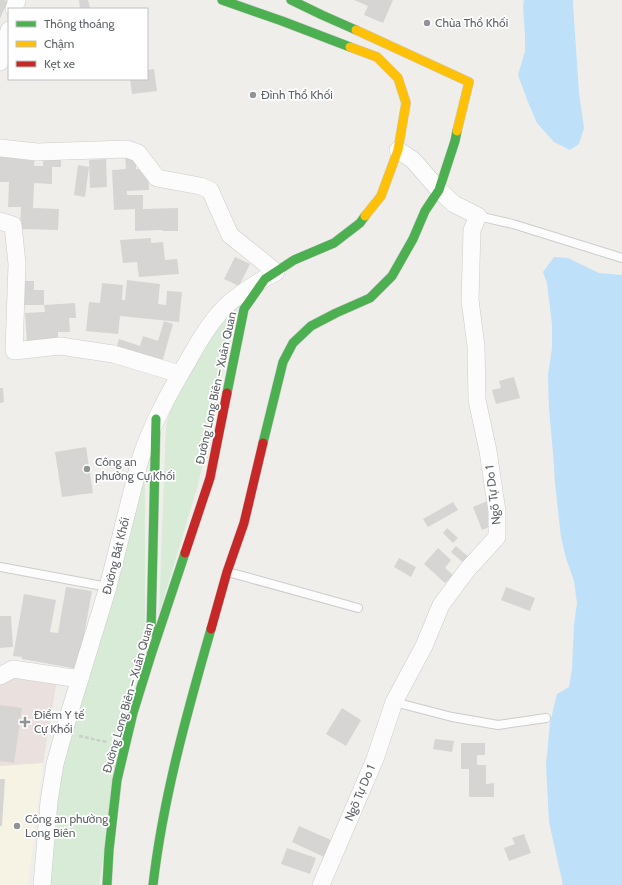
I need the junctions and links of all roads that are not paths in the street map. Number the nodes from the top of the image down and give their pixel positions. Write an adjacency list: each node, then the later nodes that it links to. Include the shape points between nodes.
1 (222, 0): 4 (main road, Đường Long Biên – Xuân Quan)
2 (286, 0): 4 (street)
3 (291, 0): 9 (main road, via 470,82 455,142)
4 (282, 21): 8 (main road, Đường Long Biên – Xuân Quan, via 377,57 398,78 406,103)
5 (8, 34): 6 (street)
6 (0, 62)
7 (0, 148): 13 (street, via 37,152 127,149 138,153 157,178 210,190 230,235)
8 (398, 150): 9 (street, via 413,160); 13 (main road, Đường Long Biên – Xuân Quan, via 381,196 360,223 334,243 294,260)
9 (439, 190): 10 (street, via 454,204); 17 (main road, via 425,211 392,276 370,298 311,326 293,342 283,362 244,523)
10 (478, 216): 12 (lane, via 513,224); 23 (street, Ngõ Tự Do 1, via 472,230 470,300 476,346 477,400 498,511 498,537 467,570 441,605 424,646)
11 (0, 221): 14 (street, via 13,225 17,264 14,351 60,346 113,354)
12 (622, 258)
13 (276, 272): 14 (street, Đường Bát Khối, via 254,284 227,305 199,340); 20 (main road, Đường Long Biên – Xuân Quan, via 265,279 244,309 210,478)
14 (180, 374): 15 (street, Đường Bát Khối)
15 (156, 419): 18 (street, Đường Bát Khối, via 140,460); 20 (main road)
16 (0, 566): 18 (lane)
17 (227, 572): 19 (lane); 27 (main road, via 187,713 169,789)
18 (108, 587): 22 (street, Đường Bát Khối)
19 (358, 608)
20 (150, 655): 26 (main road, Đường Long Biên – Xuân Quan, via 117,780)
21 (0, 676): 22 (street, via 13,669)
22 (80, 679): 25 (street, Đường Bát Khối, via 55,764 49,801)
23 (394, 702): 24 (lane, via 452,717 498,725); 28 (street, Ngõ Tự Do 1, via 375,759)
24 (546, 718)
25 (42, 885)
26 (107, 885)
27 (153, 885)
28 (322, 885)

